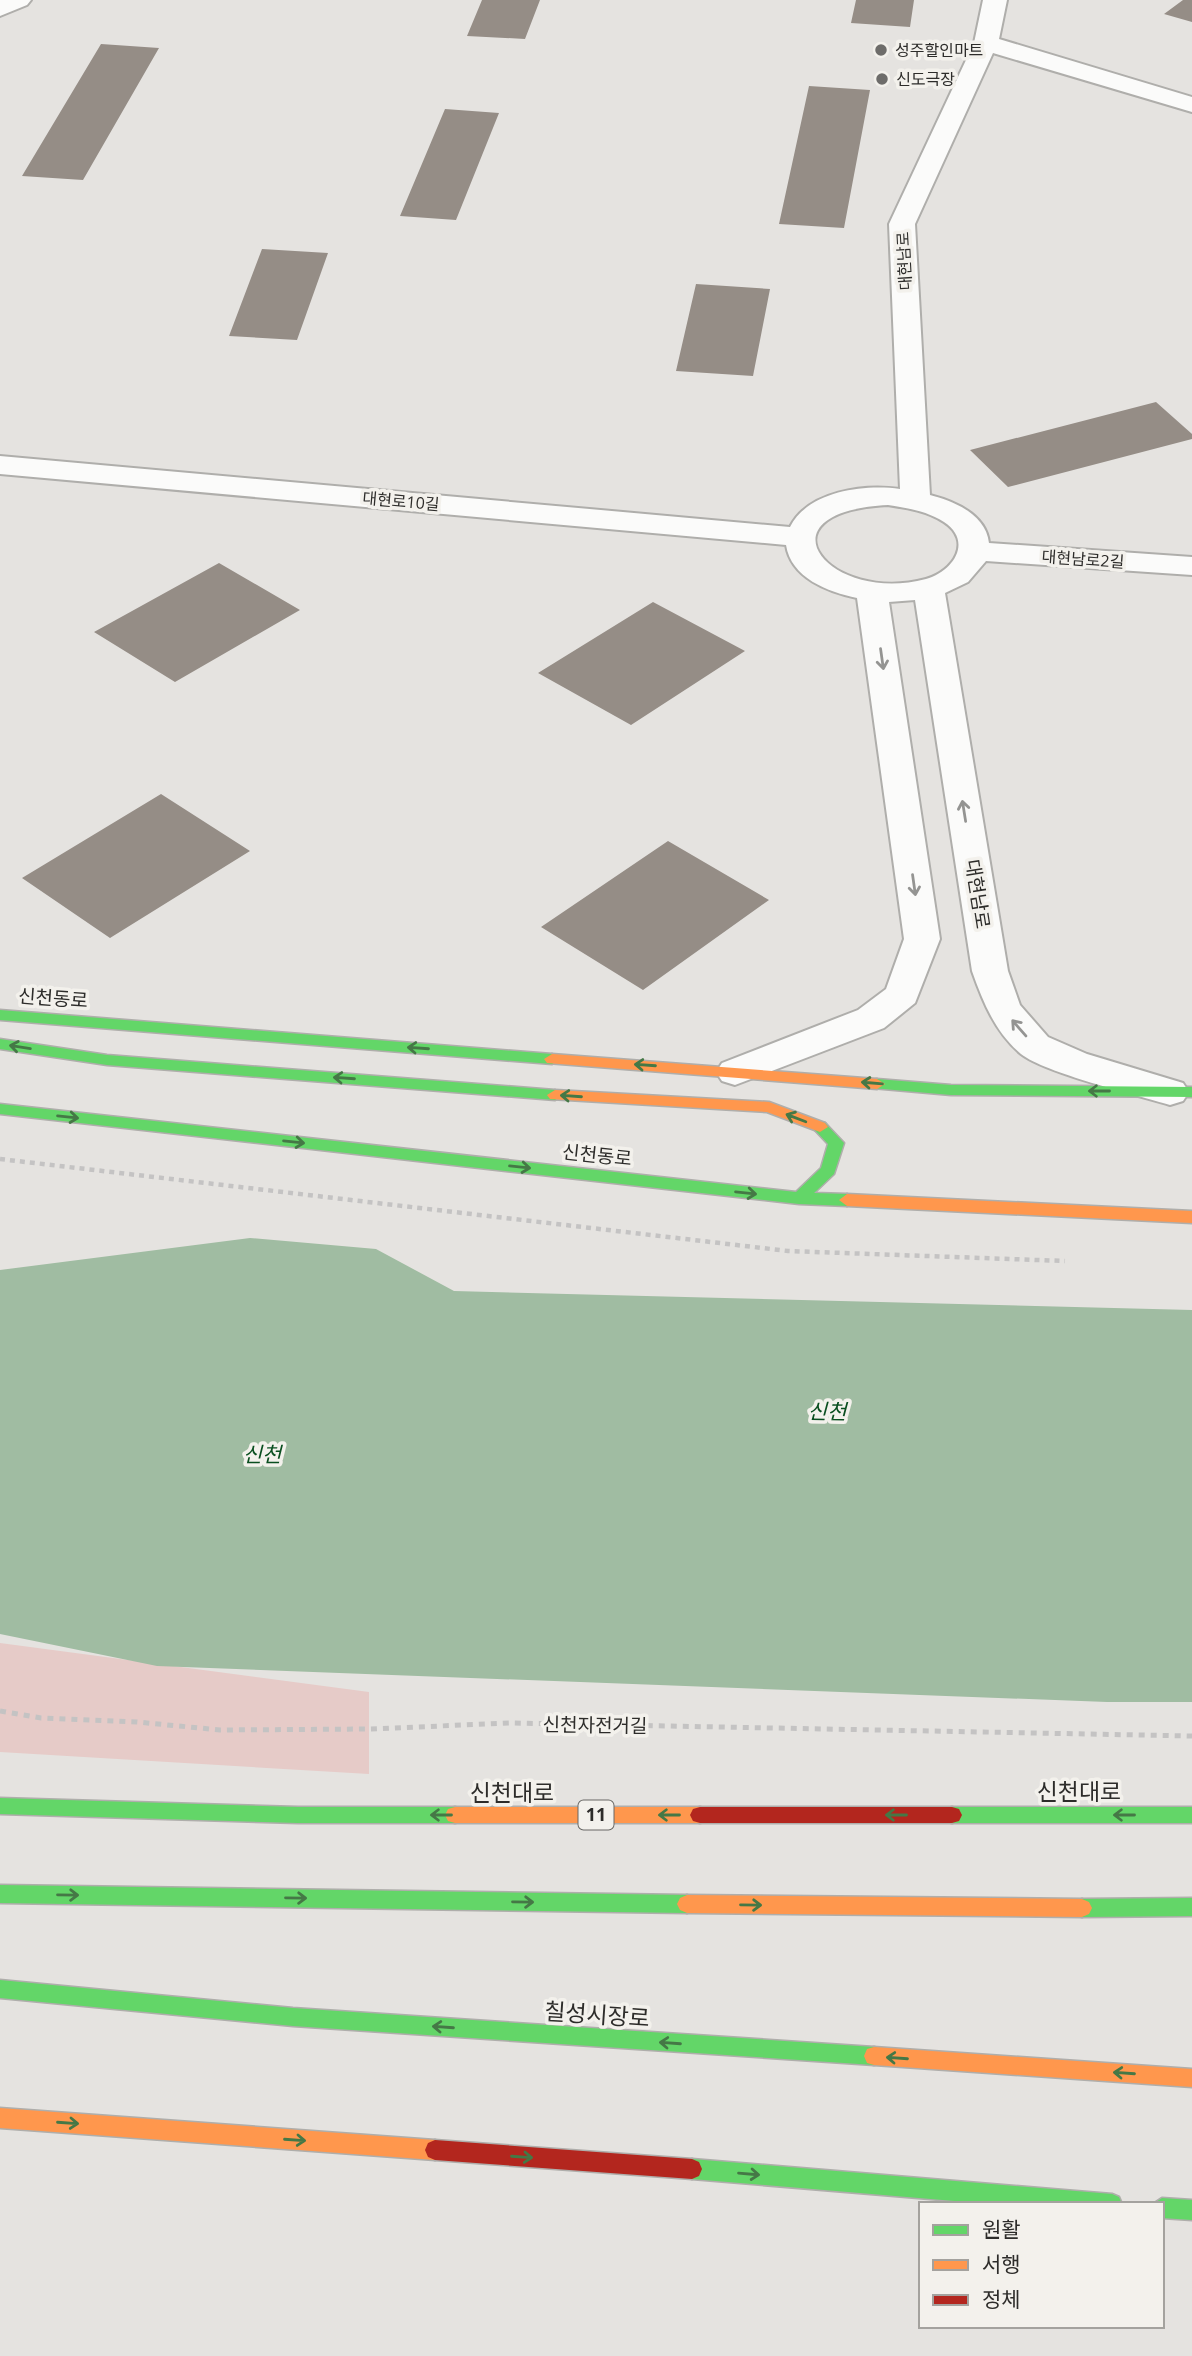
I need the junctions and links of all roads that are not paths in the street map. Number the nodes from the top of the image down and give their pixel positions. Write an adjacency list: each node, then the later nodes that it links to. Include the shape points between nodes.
1 (19, 0): 3 (street)
2 (995, 0): 4 (street, 대현남로)
3 (0, 9)
4 (986, 43): 5 (street); 7 (street, 대현남로, via 902,224)
5 (1192, 105)
6 (0, 465): 8 (street, 대현로10길)
7 (915, 499): 8 (street, via 859,497 835,504 815,514 803,528); 9 (street, via 960,520 972,535)
8 (802, 537): 12 (street, via 806,560 822,575)
9 (975, 551): 10 (street, 대현남로2길); 11 (street, via 960,573)
10 (1192, 566)
11 (929, 589): 12 (street); 16 (street, 대현남로, one-way to 11, via 1074,1063 1035,1046 1003,1009 990,971)
12 (872, 592): 15 (street, one-way to 15, via 922,939 902,995 871,1019)
13 (0, 1015): 15 (main road, 신천동로, one-way to 13)
14 (0, 1044): 18 (main road, one-way to 14, via 828,1170 836,1143 821,1127 769,1107 107,1060)
15 (735, 1073): 16 (main road, 신천동로, one-way to 15, via 951,1090)
16 (1181, 1092)
17 (0, 1109): 18 (main road, 신천동로, one-way to 18)
18 (799, 1198): 19 (main road, 신천동로)
19 (1192, 1217)
20 (0, 1806): 21 (main road, 신천대로 / 11, one-way to 20, via 298,1815)
21 (1192, 1815)
22 (0, 1894): 23 (main road, one-way to 23, via 1027,1909)
23 (1192, 1906)
24 (0, 1989): 25 (main road, 칠성시장로, one-way to 24, via 293,2017)
25 (1192, 2078)
26 (0, 2118): 27 (main road, one-way to 27)
27 (1088, 2202)
28 (1164, 2208): 29 (main road)
29 (1192, 2210)

